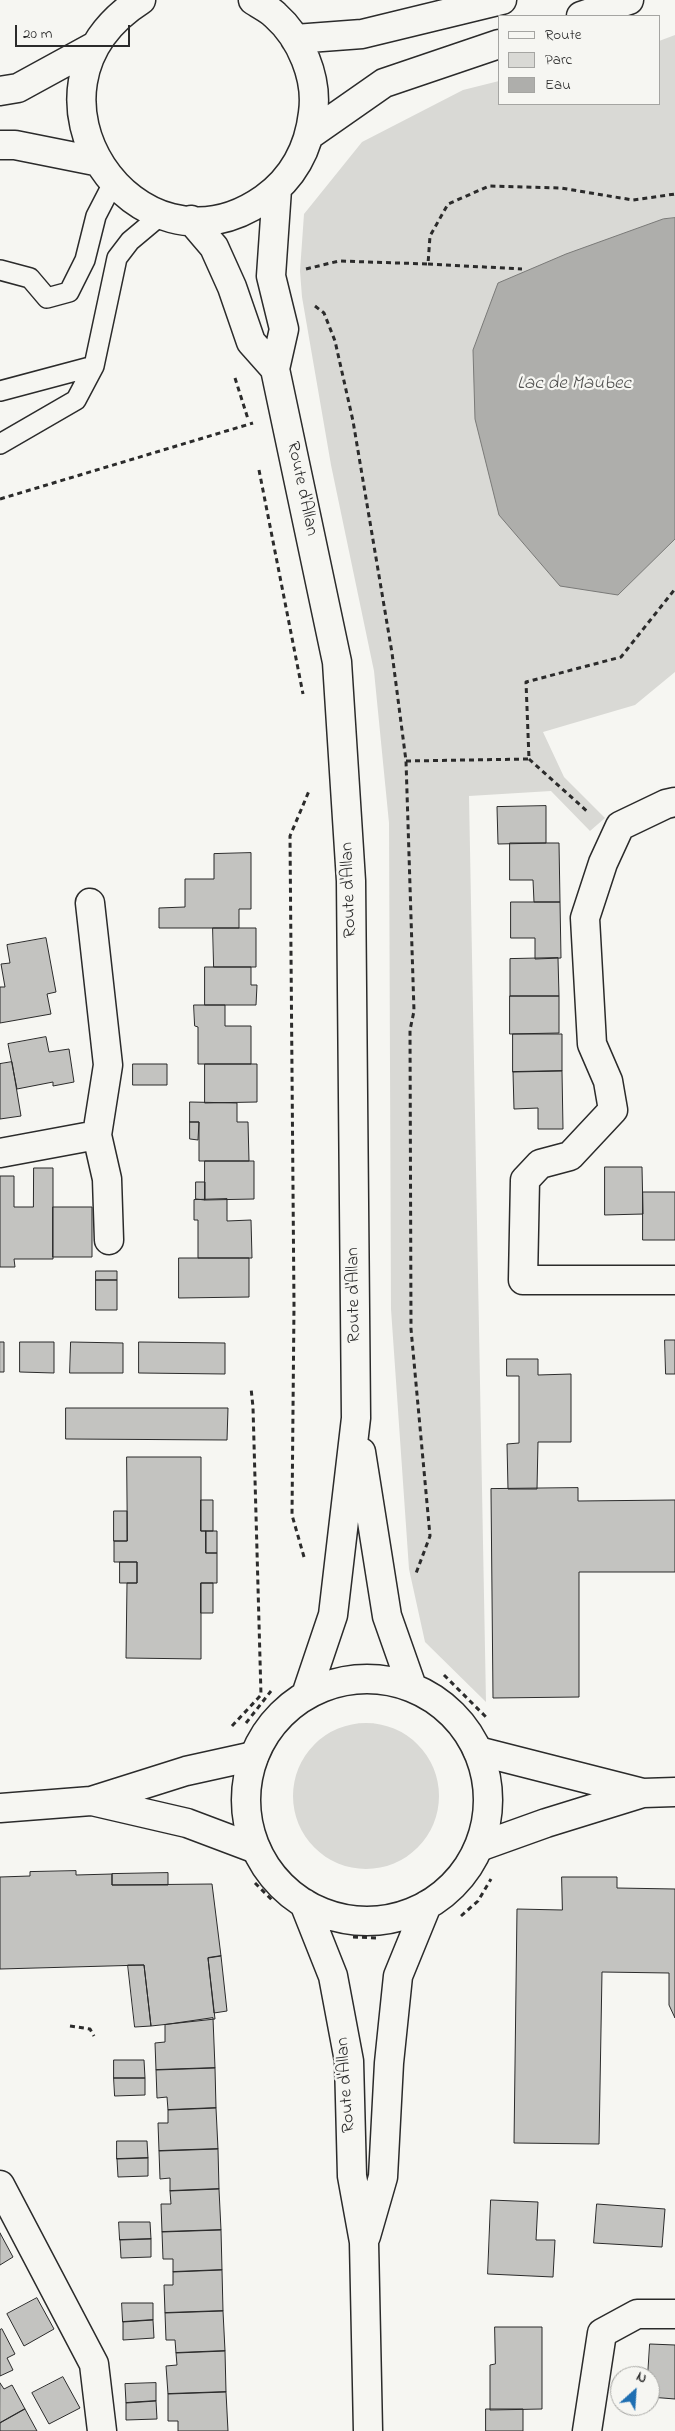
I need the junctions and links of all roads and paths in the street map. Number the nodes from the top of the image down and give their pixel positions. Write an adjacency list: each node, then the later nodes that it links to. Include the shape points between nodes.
1 (253, 0): 6 (street, via 275,14)
2 (502, 0): 6 (street, via 362,34)
3 (629, 0): 5 (street)
4 (129, 4): 8 (street)
5 (584, 15)
6 (295, 39): 10 (street, via 310,68 315,102)
7 (498, 44): 10 (street, via 384,83)
8 (93, 47): 9 (street, via 18,88); 12 (street, via 83,74 79,104 83,134)
9 (0, 91)
10 (311, 134): 14 (street, via 298,164)
11 (0, 145): 12 (street, via 15,144)
12 (95, 161): 13 (street)
13 (112, 185): 16 (street, via 135,203); 20 (lane, via 96,216 85,260 69,292 47,298 30,278)
14 (277, 189): 17 (street, via 252,207 237,213 223,218); 25 (street, Route d'Allan, via 271,276 284,329)
15 (675, 194): 18 (path, via 633,200 561,188 489,186 448,204 430,236)
16 (161, 215): 17 (street); 23 (lane, via 130,241 117,258)
17 (191, 220): 25 (street, Route d'Allan, via 214,247 251,342)
18 (428, 264): 19 (path); 21 (path, via 339,261)
19 (522, 269)
20 (0, 270)
21 (300, 271)
22 (309, 302): 36 (path, via 324,313 335,341 353,421 392,653)
23 (94, 366): 26 (lane); 30 (lane, via 76,400)
24 (232, 369): 28 (path)
25 (275, 369): 27 (street, Route d'Allan)
26 (0, 391)
27 (286, 414): 28 (path); 46 (street, Route d'Allan, via 337,662 351,881)
28 (250, 424): 29 (path); 32 (path)
29 (252, 434)
30 (0, 444)
31 (258, 463): 34 (path)
32 (0, 499)
33 (675, 589): 35 (path, via 621,657 526,682)
34 (304, 698)
35 (529, 759): 36 (path); 39 (path)
36 (406, 761): 48 (path, via 414,1011 410,1030 411,1329 430,1536 418,1573)
37 (313, 782): 47 (path, via 290,836 294,1296 292,1515)
38 (675, 802): 39 (street, via 620,826)
39 (615, 837): 44 (street, via 602,863 585,918 592,1044 608,1081 613,1110 570,1156 540,1164 525,1180 523,1280)
40 (90, 903): 41 (street, via 108,1066)
41 (97, 1135): 42 (street); 43 (street, via 108,1179)
42 (0, 1153)
43 (109, 1240)
44 (675, 1280)
45 (251, 1388): 52 (path, via 261,1695)
46 (356, 1418): 48 (street, Route d'Allan); 51 (street, Route d'Allan, via 333,1615)
47 (305, 1562)
48 (388, 1616): 49 (street, Route d'Allan)
49 (412, 1687): 51 (street, via 384,1680 347,1680); 53 (street, via 452,1712)
50 (274, 1689): 54 (path, via 241,1731)
51 (306, 1695): 54 (street, via 274,1721)
52 (231, 1727)
53 (478, 1751): 56 (street); 60 (street, via 486,1774 489,1799)
54 (242, 1759): 57 (street, via 186,1771); 59 (street, via 247,1779 249,1827)
55 (675, 1792): 56 (street)
56 (643, 1793): 60 (street)
57 (91, 1801): 58 (street); 59 (street, via 187,1823)
58 (0, 1808)
59 (244, 1844): 61 (street, via 285,1888); 63 (path, via 239,1866 293,1921)
60 (479, 1847): 62 (street, via 466,1870)
61 (304, 1903): 62 (street, via 327,1914 361,1920 403,1916); 63 (street, Route d'Allan)
62 (427, 1905): 64 (street, Route d'Allan)
63 (314, 1929): 64 (path, via 332,1936 394,1939); 68 (street, Route d'Allan, via 332,1976 349,2061 352,2176)
64 (415, 1934): 68 (street, Route d'Allan, via 398,1976 389,2063 383,2177)
65 (70, 2026): 66 (path, via 90,2029)
66 (94, 2036)
67 (0, 2185): 70 (street, via 94,2364)
68 (364, 2242): 71 (street, Route d'Allan)
69 (675, 2314): 72 (street, via 637,2314 602,2334)
70 (102, 2431)
71 (368, 2431)
72 (587, 2431)

